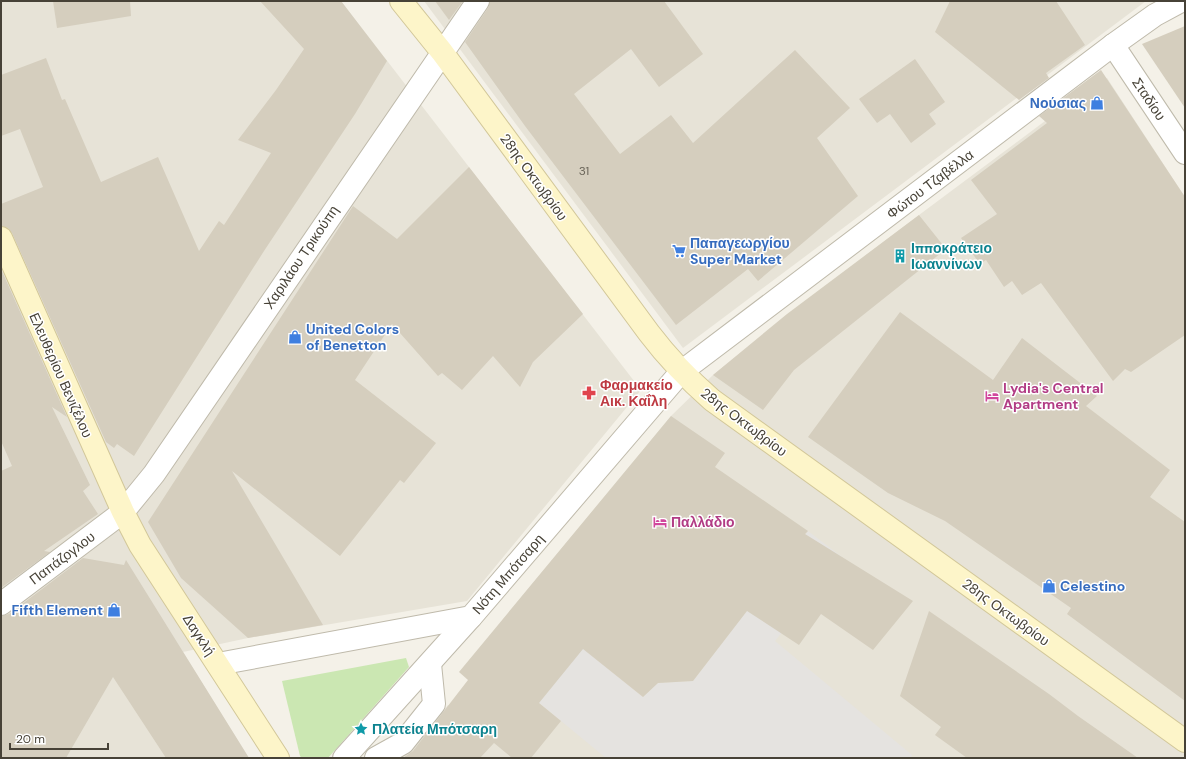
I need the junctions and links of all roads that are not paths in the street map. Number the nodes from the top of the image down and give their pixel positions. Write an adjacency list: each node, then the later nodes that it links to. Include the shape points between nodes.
1 (401, 1): 5 (main road, 28ης Οκτωβρίου)
2 (478, 1): 5 (street, Χαριλάου Τρικούπη)
3 (1181, 1): 4 (street, Φώτου Τζαβέλλα, via 1154,15)
4 (1113, 46): 6 (street, Σταδίου); 8 (street, Φώτου Τζαβέλλα)
5 (442, 52): 8 (main road, 28ης Οκτωβρίου, via 649,333); 9 (street, Χαριλάου Τρικούπη, via 154,474)
6 (1185, 153)
7 (1, 238): 9 (main road, Ελευθερίου Βενιζέλου)
8 (681, 372): 11 (street, Νότη Μπότσαρη); 14 (main road, 28ης Οκτωβρίου, via 718,404)
9 (123, 512): 10 (street, Παπάζογλου); 12 (main road, Δαγκλή, via 140,545)
10 (1, 604)
11 (471, 617): 12 (street, Νότη Μπότσαρη); 13 (street)
12 (218, 664): 15 (main road, Δαγκλή)
13 (430, 664): 16 (street); 17 (street, via 434,704 403,744)
14 (1185, 741)
15 (278, 758)
16 (344, 758)
17 (376, 758)

